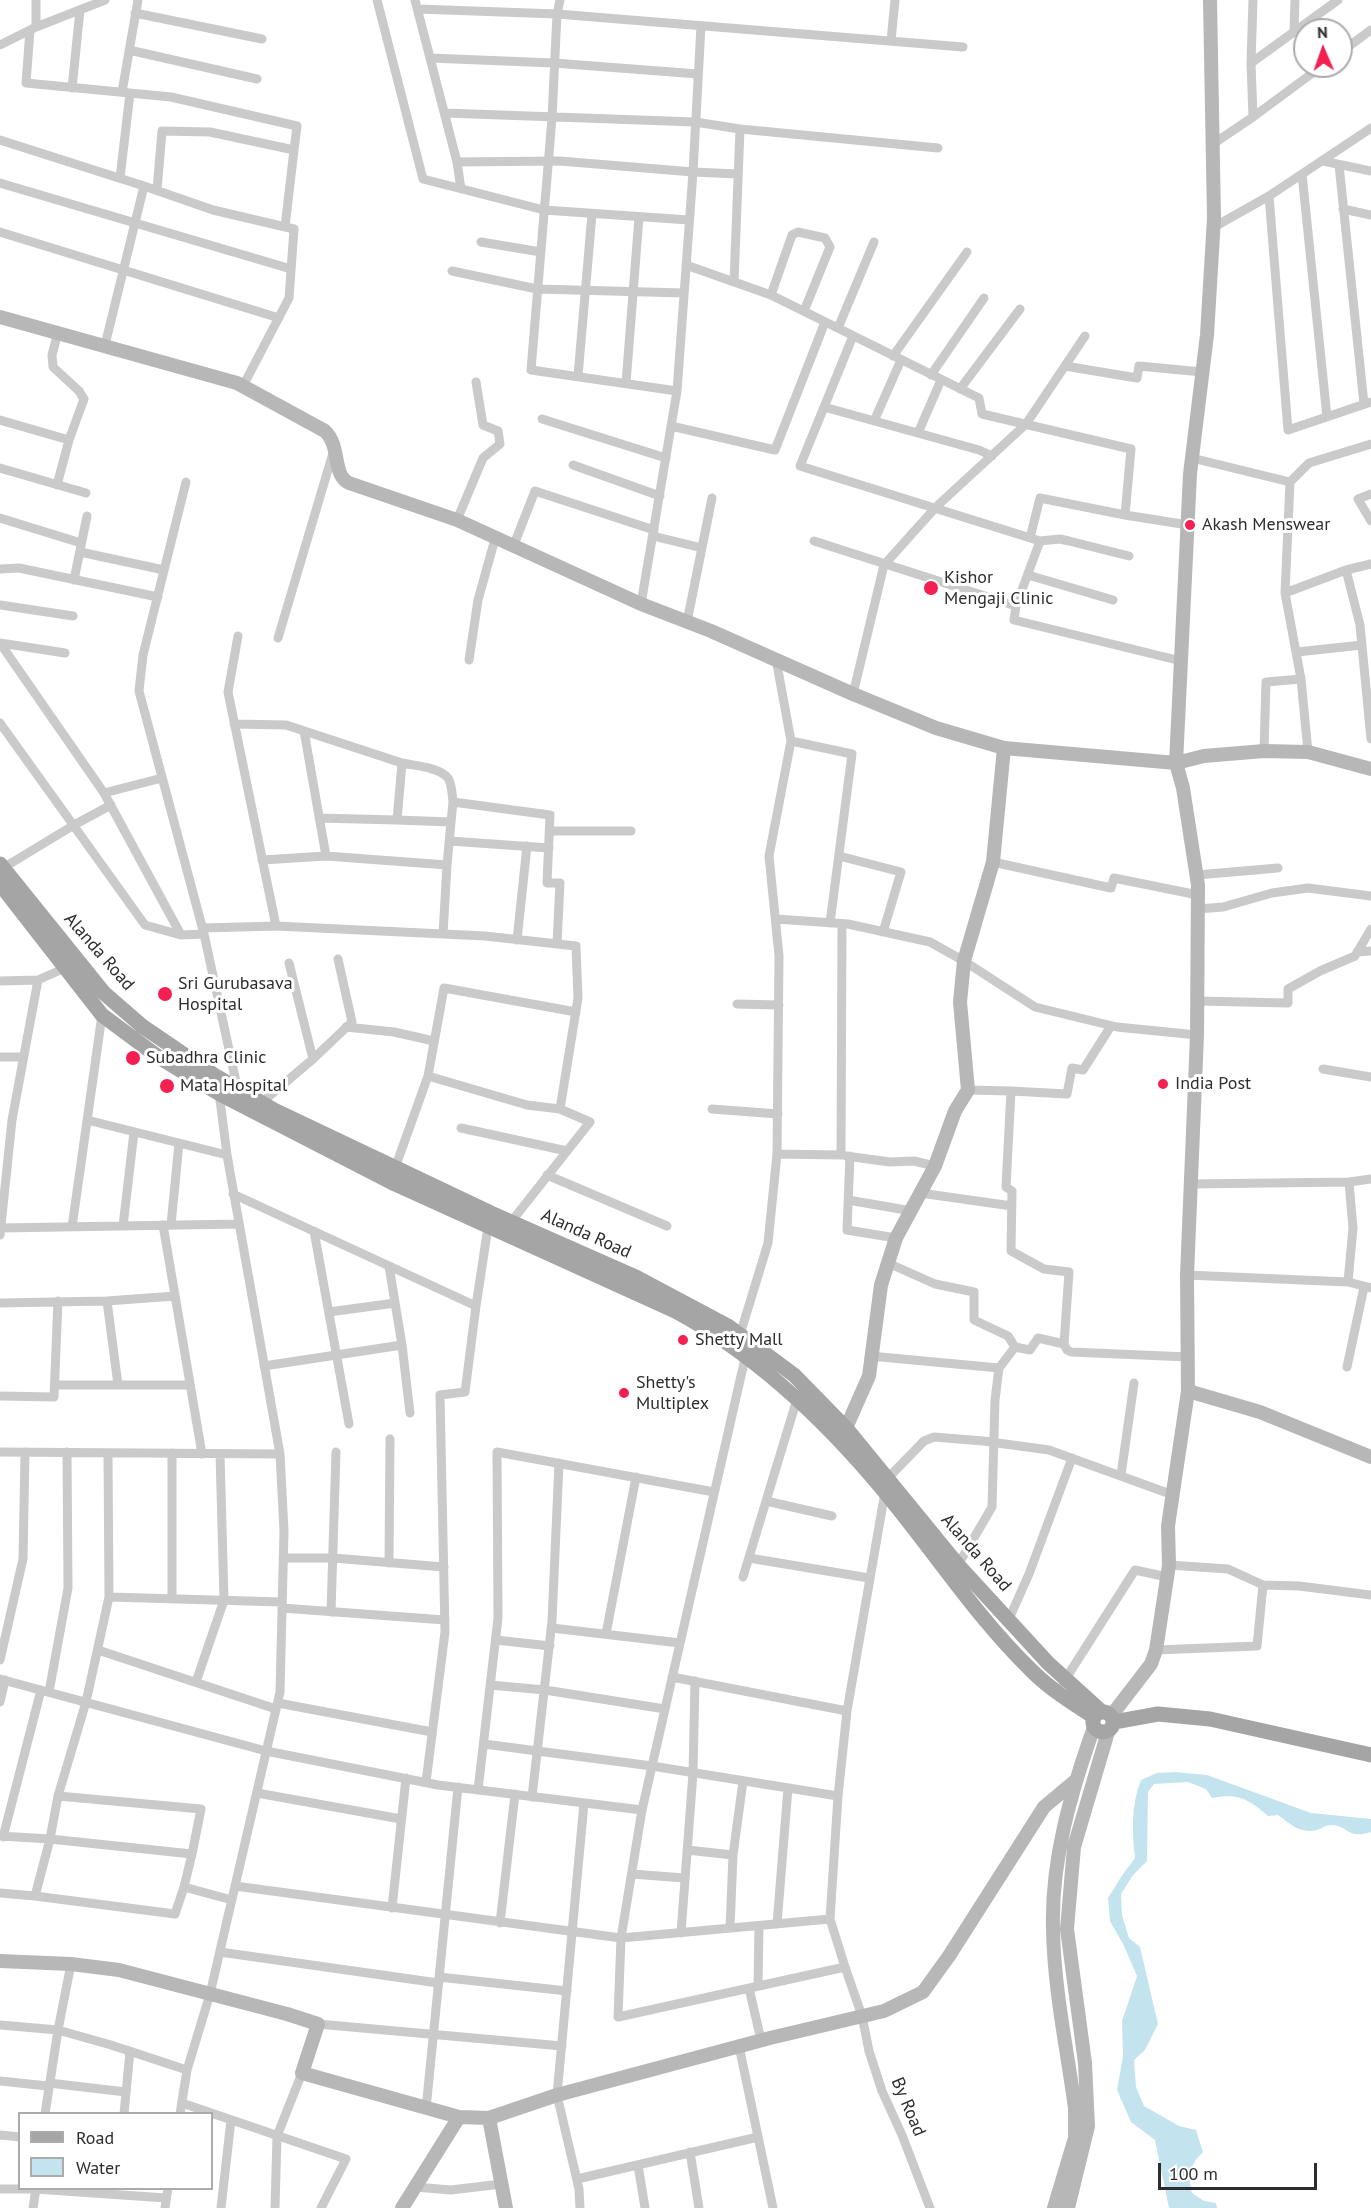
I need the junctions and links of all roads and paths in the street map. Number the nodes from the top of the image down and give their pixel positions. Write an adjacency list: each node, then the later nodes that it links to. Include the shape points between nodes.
1 (36, 0): 18 (street)
2 (105, 0): 12 (street)
3 (138, 0): 13 (street)
4 (377, 0): 56 (street, via 423,179)
5 (560, 0): 14 (street)
6 (895, 0): 22 (street)
7 (1210, 0): 42 (street)
8 (1253, 0): 29 (street)
9 (1294, 0): 15 (street)
10 (1338, 0): 16 (street)
11 (416, 5): 14 (street); 27 (street)
12 (80, 10): 18 (street); 33 (street)
13 (135, 13): 21 (street); 26 (street)
14 (557, 14): 17 (street); 28 (street)
15 (1294, 18)
16 (1313, 18)
17 (701, 26): 22 (street); 30 (street)
18 (33, 28): 24 (street); 33 (street, via 26,83)
19 (1371, 30): 23 (street)
20 (1293, 33): 29 (street)
21 (262, 39)
22 (891, 41): 25 (street)
23 (1353, 43)
24 (0, 45)
25 (963, 47)
26 (129, 50): 32 (street); 34 (street)
27 (430, 58): 28 (street); 35 (street)
28 (554, 63): 30 (street); 37 (street)
29 (1251, 63): 36 (street)
30 (698, 74): 38 (street)
31 (1306, 78): 36 (street)
32 (257, 79)
33 (72, 88): 34 (street)
34 (126, 93): 44 (street, via 171,97 297,126); 53 (street)
35 (444, 112): 37 (street); 47 (street)
36 (1253, 117): 42 (street)
37 (552, 118): 38 (street); 45 (street)
38 (695, 122): 40 (street); 50 (street)
39 (1371, 128): 46 (street)
40 (740, 129): 43 (street); 51 (street)
41 (0, 140): 53 (street)
42 (1213, 144): 67 (street)
43 (938, 148)
44 (294, 150): 57 (street, via 210,132 162,131); 66 (street)
45 (549, 161): 47 (street); 50 (street); 60 (street)
46 (1323, 161): 48 (street); 52 (street)
47 (457, 162): 56 (street)
48 (1338, 165): 49 (street); 59 (street)
49 (1371, 171)
50 (693, 172): 51 (street); 64 (street)
51 (738, 174): 77 (street)
52 (1302, 174): 58 (street); 107 (street)
53 (120, 178): 55 (street)
54 (0, 183): 65 (street)
55 (144, 186): 57 (street); 65 (street)
56 (461, 189): 60 (street)
57 (157, 190): 66 (street, via 213,210)
58 (1269, 196): 67 (street); 107 (street, via 1288,430)
59 (1343, 209): 62 (street); 105 (street)
60 (544, 210): 61 (street); 71 (street)
61 (592, 213): 63 (street); 79 (street)
62 (1371, 215)
63 (639, 217): 64 (street); 80 (street)
64 (689, 220): 73 (street)
65 (135, 225): 74 (street); 75 (street)
66 (285, 227): 74 (street, via 294,229)
67 (1214, 227): 96 (street)
68 (0, 232): 75 (street)
69 (481, 242): 71 (street)
70 (874, 242): 89 (street)
71 (540, 252): 78 (street)
72 (967, 252): 94 (street)
73 (686, 265): 77 (street); 81 (street)
74 (291, 269): 87 (street, via 289,298)
75 (124, 270): 87 (street); 93 (street)
76 (452, 271): 78 (street)
77 (734, 282): 82 (street)
78 (537, 289): 79 (street); 98 (street, via 531,370)
79 (587, 289): 80 (street); 98 (street)
80 (634, 291): 81 (street); 101 (street)
81 (684, 293): 104 (street)
82 (771, 296): 85 (street); 85 (street, via 792,235 798,232 825,238 830,247)
83 (984, 298): 97 (street)
84 (1020, 309): 103 (street)
85 (804, 311): 88 (street)
86 (0, 316): 90 (street)
87 (279, 318): 102 (street)
88 (825, 322): 89 (street); 112 (street, via 776,450)
89 (838, 328): 91 (street)
90 (58, 332): 93 (street); 114 (street, via 53,367 84,399)
91 (853, 336): 94 (street); 106 (street)
92 (1085, 336): 95 (street)
93 (105, 345): 102 (street)
94 (897, 358): 97 (street); 110 (street)
95 (1065, 366): 96 (street, via 1137,378 1139,366); 111 (street)
96 (1202, 372): 119 (street)
97 (931, 375): 99 (street)
98 (578, 376): 101 (street)
99 (941, 380): 103 (street); 113 (street)
100 (476, 382): 133 (street, via 483,425 498,431 500,444 483,458)
101 (626, 383): 104 (street)
102 (243, 386): 116 (street, via 325,431)
103 (960, 389): 111 (street, via 979,399 982,414)
104 (677, 391): 112 (street)
105 (1368, 403): 107 (street)
106 (824, 407): 110 (street); 129 (street, via 800,466)
107 (1327, 417)
108 (542, 419): 118 (street)
109 (0, 420): 114 (street)
110 (874, 421): 113 (street)
111 (1026, 424): 117 (street); 130 (street, via 1131,449)
112 (671, 426): 118 (street)
113 (918, 433): 117 (street)
114 (69, 440): 124 (street)
115 (1371, 444): 123 (street, via 1309,463)
116 (335, 447): 133 (street, via 343,480); 161 (street)
117 (992, 456): 129 (street)
118 (666, 458): 127 (street)
119 (1192, 458): 123 (street); 135 (street)
120 (573, 465): 127 (street)
121 (0, 468): 124 (street)
122 (186, 482): 148 (street)
123 (1290, 482): 152 (street)
124 (57, 485): 125 (street)
125 (86, 493)
126 (1371, 494): 134 (street, via 1358,499)
127 (660, 496): 136 (street)
128 (712, 498): 143 (street)
129 (936, 507): 137 (street); 146 (street)
130 (1125, 515): 135 (street); 137 (street, via 1040,498)
131 (87, 516): 142 (street)
132 (0, 518): 142 (street)
133 (457, 520): 138 (street)
134 (1371, 521)
135 (1188, 525): 168 (street)
136 (654, 533): 141 (street, via 535,491); 143 (street); 155 (street)
137 (1030, 538): 140 (street)
138 (495, 539): 141 (street); 167 (street, via 478,600)
139 (814, 541): 146 (street)
140 (1040, 541): 144 (street, via 1060,539); 150 (street)
141 (513, 547): 155 (street)
142 (80, 548): 148 (street); 151 (street)
143 (702, 549): 159 (street)
144 (1129, 556)
145 (1371, 564): 149 (street)
146 (884, 565): 157 (street); 170 (street)
147 (0, 569): 151 (street, via 19,568)
148 (164, 570): 153 (street)
149 (1346, 570): 152 (street); 163 (street)
150 (1028, 575): 154 (street); 157 (street)
151 (74, 580): 153 (street)
152 (1285, 593): 164 (street)
153 (158, 597): 182 (street, via 143,655 139,691)
154 (1113, 600)
155 (641, 604): 159 (street)
156 (0, 605): 158 (street)
157 (1016, 606): 168 (street, via 1014,620)
158 (73, 616)
159 (687, 622): 166 (street)
160 (238, 636): 172 (street, via 228,692)
161 (278, 638)
162 (0, 643): 165 (street); 183 (street)
163 (1362, 645): 164 (street); 174 (street)
164 (1297, 652): 169 (street)
165 (65, 653)
166 (776, 659): 170 (street); 175 (street)
167 (468, 660)
168 (1181, 661): 180 (street)
169 (1301, 679): 177 (street, via 1266,682); 178 (street)
170 (853, 694): 176 (street, via 936,728)
171 (0, 723): 189 (street)
172 (234, 723): 173 (street, via 285,725); 197 (street)
173 (304, 731): 179 (street); 186 (street)
174 (1371, 739)
175 (790, 741): 196 (street, via 852,754); 206 (street, via 769,856)
176 (1004, 747): 180 (street); 198 (street)
177 (1264, 751): 178 (street); 180 (street, via 1204,756)
178 (1308, 752): 181 (street)
179 (402, 763): 184 (street, via 445,775); 187 (street)
180 (1176, 764): 202 (street)
181 (1371, 769)
182 (162, 778): 183 (street); 211 (street)
183 (104, 793): 185 (street)
184 (453, 802): 188 (street); 190 (street, via 550,815)
185 (111, 805): 189 (street); 214 (street)
186 (319, 818): 187 (street); 195 (street)
187 (397, 820): 188 (street)
188 (451, 822): 192 (street)
189 (74, 825): 200 (street); 214 (street, via 146,925)
190 (550, 831): 191 (street); 194 (street)
191 (631, 831)
192 (450, 841): 193 (street); 199 (street)
193 (527, 846): 194 (street); 215 (street)
194 (549, 848): 216 (street, via 547,883 560,883)
195 (326, 856): 197 (street); 199 (street)
196 (839, 856): 207 (street); 212 (street, via 900,872)
197 (262, 860): 209 (street)
198 (993, 862): 205 (street, via 1111,888 1114,878); 220 (street)
199 (447, 865): 213 (street)
200 (1, 866): 222 (main road, Alanda Road)
201 (1278, 867): 202 (street)
202 (1197, 875): 205 (street)
203 (0, 884): 223 (main road, Alanda Road)
204 (1371, 896): 205 (street, via 1308,888 1223,907)
205 (1198, 902): 226 (street)
206 (776, 920): 207 (street); 228 (street)
207 (830, 923): 208 (street)
208 (842, 924): 212 (street); 258 (street)
209 (276, 926): 211 (street); 213 (street)
210 (1371, 929): 218 (street)
211 (204, 931): 214 (street); 242 (street)
212 (883, 932): 220 (street, via 930,942)
213 (443, 934): 215 (street)
214 (181, 936)
215 (516, 940): 216 (street)
216 (557, 944): 229 (street, via 576,946)
217 (1371, 951): 218 (street)
218 (1357, 952): 226 (street, via 1288,989 1288,1003)
219 (338, 959): 232 (street, via 352,1022)
220 (964, 961): 231 (street, via 1035,1007); 243 (street, via 960,1002)
221 (290, 963): 237 (street)
222 (82, 967): 223 (street); 240 (main road, Alanda Road, via 104,993 142,1026)
223 (65, 968): 224 (street); 230 (main road, Alanda Road)
224 (38, 980): 225 (street); 236 (street)
225 (0, 981)
226 (1197, 1001): 233 (street)
227 (737, 1004): 228 (street)
228 (779, 1005): 250 (street)
229 (576, 1012): 234 (street, via 444,988); 248 (street)
230 (102, 1015): 245 (main road, Alanda Road, via 157,1056); 251 (street)
231 (1111, 1026): 233 (street); 244 (street, via 1083,1070 1072,1068 1067,1094)
232 (346, 1027): 234 (street); 237 (street)
233 (1197, 1035): 265 (street)
234 (434, 1041): 239 (street)
235 (0, 1057): 236 (street)
236 (23, 1057): 261 (street)
237 (313, 1059): 246 (street)
238 (1323, 1069): 241 (street)
239 (428, 1076): 248 (street, via 527,1106); 260 (street)
240 (218, 1077): 242 (main road, Alanda Road); 245 (street)
241 (1371, 1077)
242 (238, 1089): 246 (main road, Alanda Road); 247 (street)
243 (968, 1090): 244 (street); 259 (street, via 955,1111)
244 (1011, 1091): 269 (street, via 1006,1187 1012,1191)
245 (220, 1094): 247 (main road, Alanda Road); 257 (street)
246 (261, 1103): 260 (main road, Alanda Road)
247 (241, 1106): 277 (main road, Alanda Road)
248 (560, 1109): 255 (street, via 590,1122)
249 (712, 1109): 250 (street)
250 (778, 1114): 256 (street)
251 (87, 1120): 253 (street); 276 (street)
252 (461, 1128): 255 (street)
253 (135, 1132): 254 (street); 274 (street)
254 (179, 1143): 257 (street); 273 (street)
255 (567, 1151): 262 (street)
256 (777, 1154): 258 (street); 297 (street, via 768,1243)
257 (227, 1155): 267 (street)
258 (846, 1156): 259 (street); 268 (street)
259 (935, 1166): 266 (street)
260 (395, 1168): 271 (main road, Alanda Road)
261 (3, 1169): 278 (street)
262 (547, 1175): 271 (street); 275 (street)
263 (1371, 1179): 264 (street)
264 (1349, 1182): 265 (street); 285 (street, via 1353,1228)
265 (1191, 1184): 284 (street)
266 (921, 1193): 269 (street); 270 (street)
267 (234, 1194): 272 (street); 279 (street)
268 (848, 1200): 270 (street); 281 (street, via 847,1230)
269 (1012, 1206): 295 (street, via 1011,1251 1044,1269 1069,1272)
270 (912, 1211): 281 (street)
271 (511, 1222): 293 (main road, Alanda Road, via 636,1277)
272 (239, 1224): 273 (street); 302 (street)
273 (167, 1225): 274 (street); 287 (street)
274 (123, 1226): 276 (street)
275 (667, 1226)
276 (72, 1227): 278 (street)
277 (488, 1227): 292 (street); 293 (main road, Alanda Road, via 648,1297)
278 (1, 1228): 280 (street)
279 (314, 1231): 283 (street); 294 (street)
280 (0, 1235)
281 (896, 1238): 282 (street)
282 (888, 1263): 298 (street, via 935,1284 974,1292 974,1320 1008,1336); 300 (street)
283 (389, 1266): 291 (street); 292 (street)
284 (1187, 1275): 285 (street); 301 (street)
285 (1348, 1282): 286 (street)
286 (1368, 1288): 303 (street)
287 (175, 1296): 288 (street); 308 (street)
288 (107, 1300): 289 (street); 307 (street)
289 (58, 1301): 290 (street); 306 (street)
290 (0, 1303)
291 (395, 1303): 294 (street); 296 (street)
292 (476, 1306): 341 (street, via 465,1392 440,1395)
293 (678, 1306): 297 (main road, Alanda Road, via 728,1326)
294 (329, 1312): 299 (street)
295 (1064, 1344): 298 (street, via 1038,1338 1030,1350); 301 (street, via 1071,1353)
296 (402, 1345): 299 (street); 312 (street)
297 (743, 1346): 311 (main road, Alanda Road); 314 (main road, Alanda Road, via 805,1384); 332 (street)
298 (1015, 1347): 304 (street)
299 (336, 1355): 302 (street); 313 (street)
300 (870, 1356): 304 (street); 314 (street, via 869,1376)
301 (1188, 1357): 309 (street)
302 (264, 1366): 325 (street)
303 (1347, 1366)
304 (999, 1368): 316 (street)
305 (1134, 1383): 329 (street)
306 (55, 1385): 307 (street); 310 (street, via 54,1397)
307 (118, 1385): 308 (street)
308 (190, 1385): 323 (street)
309 (1188, 1391): 326 (street, via 1260,1412); 333 (street)
310 (0, 1396)
311 (797, 1399): 314 (main road, Alanda Road); 334 (street)
312 (410, 1413)
313 (349, 1424)
314 (836, 1424): 331 (main road, Alanda Road)
315 (390, 1438): 339 (street)
316 (993, 1442): 327 (street, via 1049,1450); 331 (street, via 928,1438); 340 (street, via 992,1508)
317 (0, 1452): 318 (street)
318 (25, 1452): 319 (street); 361 (street, via 22,1559)
319 (66, 1452): 321 (street); 369 (street, via 68,1588)
320 (336, 1452): 337 (street)
321 (108, 1453): 322 (street); 347 (street)
322 (172, 1453): 323 (street); 348 (street)
323 (202, 1454): 324 (street)
324 (220, 1454): 325 (street); 349 (street)
325 (280, 1454): 336 (street)
326 (1371, 1457)
327 (1072, 1458): 329 (street); 352 (street)
328 (559, 1463): 330 (street); 354 (street); 356 (street, via 497,1452)
329 (1121, 1475): 333 (street)
330 (636, 1477): 332 (street); 355 (street)
331 (886, 1486): 340 (main road, Alanda Road); 344 (street); 370 (main road, Alanda Road, via 985,1621)
332 (714, 1492): 357 (street)
333 (1173, 1495): 342 (street)
334 (766, 1501): 335 (street); 338 (street)
335 (832, 1516)
336 (283, 1558): 337 (street); 350 (street)
337 (333, 1558): 339 (street); 351 (street)
338 (749, 1558): 343 (street); 344 (street)
339 (389, 1563): 341 (street)
340 (958, 1565): 352 (main road, Alanda Road)
341 (444, 1567): 353 (street)
342 (1168, 1571): 345 (street, via 1228,1569); 360 (street); 363 (street, via 1135,1570)
343 (743, 1577)
344 (869, 1578): 375 (street)
345 (1263, 1585): 346 (street); 360 (street, via 1257,1646)
346 (1371, 1595)
347 (110, 1597): 348 (street); 359 (street)
348 (172, 1599): 349 (street)
349 (224, 1600): 350 (street); 366 (street)
350 (282, 1605): 351 (street); 373 (street)
351 (331, 1612): 353 (street)
352 (1009, 1619): 363 (main road, Alanda Road)
353 (445, 1620): 377 (street)
354 (552, 1628): 355 (street); 358 (street)
355 (606, 1634): 357 (street)
356 (496, 1640): 358 (street); 367 (street)
357 (680, 1643): 362 (street)
358 (550, 1646): 368 (street)
359 (98, 1650): 366 (street); 372 (street)
360 (1156, 1650): 376 (street, via 1151,1664)
361 (0, 1660)
362 (672, 1677): 365 (street); 374 (street)
363 (1066, 1678): 370 (street); 376 (main road, Alanda Road)
364 (3, 1679): 369 (street); 371 (street)
365 (695, 1681): 375 (street); 383 (street)
366 (196, 1682): 373 (street)
367 (490, 1685): 368 (street); 378 (street)
368 (544, 1690): 374 (street); 379 (street)
369 (45, 1691): 372 (street); 399 (street)
370 (1057, 1692): 376 (main road, Alanda Road)
371 (0, 1702)
372 (86, 1702): 380 (street); 393 (street)
373 (277, 1706): 377 (street); 380 (street)
374 (665, 1709): 382 (street)
375 (847, 1711): 394 (street)
376 (1104, 1721): 381 (main road, via 1158,1714 1210,1719); 386 (street); 481 (street, via 1074,1847 1067,1929 1085,2063 1088,2126)
377 (432, 1732): 387 (street)
378 (484, 1744): 379 (street); 390 (street)
379 (538, 1750): 382 (street); 395 (street)
380 (266, 1751): 384 (street); 391 (street)
381 (1371, 1755)
382 (652, 1766): 383 (street); 397 (street)
383 (693, 1773): 385 (street); 401 (street)
384 (406, 1778): 387 (street); 398 (street)
385 (743, 1781): 389 (street); 403 (street)
386 (1075, 1781): 429 (street, via 1044,1807 923,1992 884,2011); 480 (street, via 1059,1861 1053,1929 1075,2128)
387 (426, 1782): 388 (street)
388 (458, 1787): 390 (street); 412 (street)
389 (788, 1788): 394 (street); 415 (street)
390 (478, 1790): 392 (street)
391 (257, 1793): 398 (street); 406 (street)
392 (515, 1794): 395 (street); 414 (street)
393 (58, 1796): 400 (street); 402 (street, via 201,1809)
394 (838, 1796): 413 (street)
395 (532, 1797): 396 (street)
396 (584, 1803): 397 (street); 418 (street)
397 (642, 1810): 404 (street)
398 (401, 1819): 411 (street)
399 (2, 1837): 400 (street)
400 (50, 1839): 402 (street); 409 (street)
401 (687, 1850): 403 (street); 405 (street)
402 (192, 1854): 407 (street)
403 (733, 1855): 417 (street)
404 (632, 1874): 405 (street); 420 (street)
405 (684, 1878): 419 (street)
406 (235, 1886): 410 (street); 411 (street)
407 (184, 1887): 409 (street, via 176,1914); 410 (street)
408 (0, 1893): 409 (street)
409 (35, 1896)
410 (232, 1900): 421 (street)
411 (392, 1908): 412 (street)
412 (445, 1916): 414 (street); 425 (street)
413 (830, 1919): 415 (street); 424 (street, By Road)
414 (500, 1923): 418 (street)
415 (777, 1924): 416 (street)
416 (759, 1926): 417 (street); 426 (street)
417 (730, 1928): 419 (street)
418 (572, 1932): 420 (street); 427 (street)
419 (681, 1933): 420 (street)
420 (621, 1938): 426 (street, via 618,2017)
421 (220, 1952): 425 (street); 428 (street)
422 (0, 1961): 423 (street)
423 (71, 1964): 428 (street, via 119,1970); 432 (street)
424 (845, 1967): 426 (street); 429 (street, By Road)
425 (439, 1980): 427 (street); 433 (street)
426 (753, 1987): 434 (street)
427 (567, 1991): 435 (street)
428 (210, 1994): 430 (street); 438 (street)
429 (862, 2016): 434 (street); 479 (street, By Road, via 882,2091)
430 (318, 2024): 433 (street); 439 (street)
431 (0, 2025): 432 (street)
432 (58, 2030): 437 (street); 441 (street)
433 (433, 2034): 435 (street); 445 (street)
434 (761, 2040): 436 (street)
435 (562, 2046): 443 (street)
436 (739, 2046): 443 (street); 456 (street)
437 (130, 2051): 438 (street); 442 (street)
438 (187, 2070): 444 (street)
439 (302, 2073): 445 (street); 455 (street)
440 (0, 2081): 441 (street)
441 (48, 2084): 442 (street); 446 (street)
442 (126, 2092): 447 (street)
443 (557, 2095): 452 (street); 460 (street)
444 (182, 2103): 448 (street); 449 (street)
445 (426, 2109): 451 (street)
446 (45, 2112)
447 (124, 2112)
448 (180, 2112)
449 (208, 2112)
450 (213, 2114): 453 (street)
451 (459, 2117): 452 (street); 462 (street)
452 (489, 2118): 461 (street)
453 (231, 2120): 455 (street); 470 (street)
454 (0, 2135): 457 (street)
455 (277, 2136): 471 (street); 472 (street, via 346,2159)
456 (758, 2136): 458 (street); 478 (street)
457 (18, 2137)
458 (690, 2152): 459 (street); 477 (street)
459 (638, 2165): 460 (street); 476 (street)
460 (577, 2179): 475 (street)
461 (501, 2184): 462 (street, via 451,2190); 474 (street)
462 (415, 2187): 473 (street)
463 (0, 2189): 464 (street)
464 (18, 2189)
465 (36, 2190): 469 (street)
466 (63, 2190): 467 (street)
467 (116, 2192): 468 (street)
468 (166, 2198)
469 (33, 2208)
470 (221, 2208)
471 (275, 2208)
472 (321, 2208)
473 (402, 2208)
474 (506, 2208)
475 (580, 2208)
476 (645, 2208)
477 (699, 2208)
478 (773, 2208)
479 (930, 2208)
480 (1054, 2208)
481 (1068, 2208)

